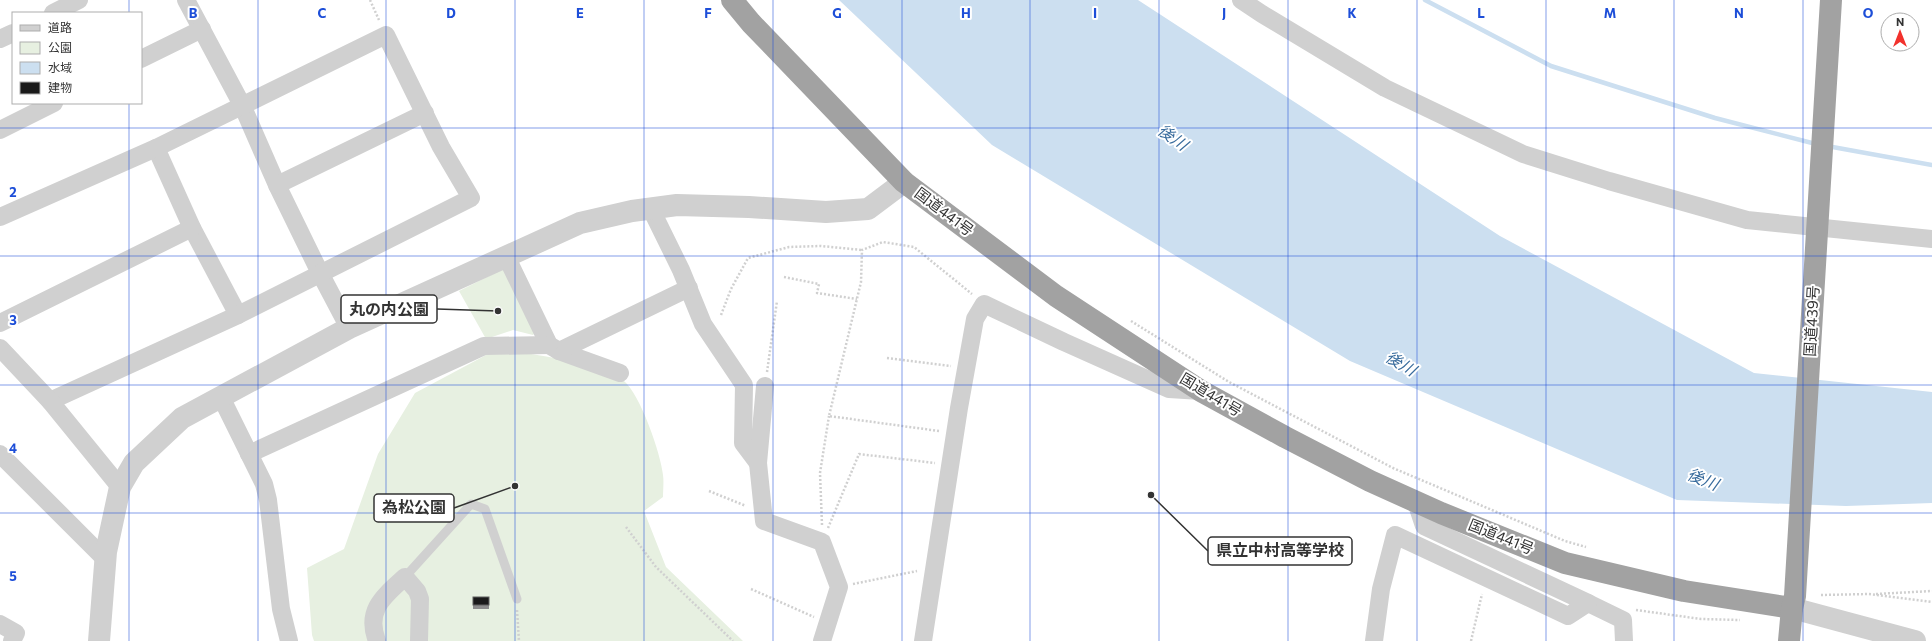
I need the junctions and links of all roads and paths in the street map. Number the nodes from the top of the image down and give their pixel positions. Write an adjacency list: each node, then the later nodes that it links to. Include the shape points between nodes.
1 (79, 0): 7 (street)
2 (186, 0): 8 (street)
3 (370, 0): 10 (path)
4 (732, 0): 18 (highway, 国道441号)
5 (1241, 0): 23 (street, via 1385,88 1523,154 1747,220)
6 (1831, 0): 23 (highway, 国道439号)
7 (55, 12)
8 (202, 29): 12 (street); 14 (street)
9 (12, 33): 11 (street)
10 (386, 35): 14 (street); 15 (street)
11 (0, 39)
12 (142, 59)
13 (52, 104): 16 (street)
14 (242, 105): 17 (street); 19 (street)
15 (424, 113): 19 (street); 27 (street, via 471,198)
16 (0, 130)
17 (156, 148): 21 (street); 22 (street)
18 (904, 182): 20 (street, via 868,209 826,212 678,205); 44 (highway, 国道441号, via 1056,296)
19 (277, 184): 27 (street)
20 (651, 208): 26 (street, via 580,223); 29 (street)
21 (0, 216)
22 (192, 228): 33 (street); 36 (street)
23 (1817, 234): 24 (street); 69 (highway, 国道439号)
24 (1932, 239)
25 (862, 250): 30 (path, via 861,282); 32 (path, via 883,242 914,246); 34 (path, via 821,246 789,247 748,258)
26 (507, 258): 37 (street); 39 (street)
27 (320, 273): 33 (street); 37 (street)
28 (784, 277): 30 (path, via 819,284 817,293)
29 (689, 288): 39 (street); 51 (street, via 704,324 744,385 743,443)
30 (857, 299): 47 (path)
31 (777, 301): 43 (path)
32 (984, 304): 41 (street, via 975,319); 44 (street, via 1169,390)
33 (238, 315): 46 (street)
34 (721, 316)
35 (1128, 319): 59 (path, via 1229,382 1393,468 1565,541)
36 (0, 323)
37 (349, 328): 45 (street)
38 (0, 348): 46 (street)
39 (554, 348): 42 (street); 50 (street, via 484,346)
40 (887, 358): 41 (path)
41 (967, 368): 48 (street)
42 (620, 373)
43 (765, 386): 51 (street)
44 (1201, 391): 55 (highway, 国道441号, via 1285,438)
45 (221, 397): 50 (street); 53 (street, via 182,418 134,463)
46 (50, 401): 53 (street)
47 (829, 416): 48 (path); 58 (path, via 820,473)
48 (955, 434): 52 (street)
49 (0, 454): 60 (street)
50 (249, 454): 78 (street, via 264,484 268,500 281,609)
51 (758, 463): 56 (street)
52 (950, 464): 58 (path, via 859,454); 61 (street)
53 (120, 487): 60 (street)
54 (709, 491): 56 (path)
55 (1416, 502): 69 (highway, 国道441号, via 1565,563 1684,591); 71 (street, via 1424,526)
56 (763, 512): 58 (street, via 764,521)
57 (626, 526): 82 (path, via 656,567)
58 (822, 542): 64 (street)
59 (1588, 548)
60 (106, 560): 77 (street)
61 (934, 568): 64 (path); 84 (street)
62 (405, 577): 68 (lane, via 471,504 484,509); 79 (street, via 382,598 376,609 374,633); 80 (street, via 417,591 420,599)
63 (1486, 578): 71 (street, via 1568,616); 85 (street, via 1395,535 1381,589); 86 (path)
64 (839, 586): 74 (street)
65 (752, 589): 74 (path)
66 (1932, 591): 67 (path)
67 (1870, 594): 69 (path); 70 (path)
68 (517, 599): 81 (path)
69 (1794, 602): 88 (highway, 国道439号); 89 (street)
70 (1932, 602)
71 (1588, 603): 72 (street)
72 (1623, 620): 73 (path, via 1629,608 1701,619); 87 (street)
73 (1746, 620)
74 (827, 623): 83 (street)
75 (0, 624): 76 (street, via 16,633)
76 (12, 641)
77 (99, 641)
78 (290, 641)
79 (377, 641)
80 (419, 641)
81 (519, 641)
82 (734, 641)
83 (822, 641)
84 (923, 641)
85 (1374, 641)
86 (1471, 641)
87 (1624, 641)
88 (1789, 641)
89 (1916, 641)

